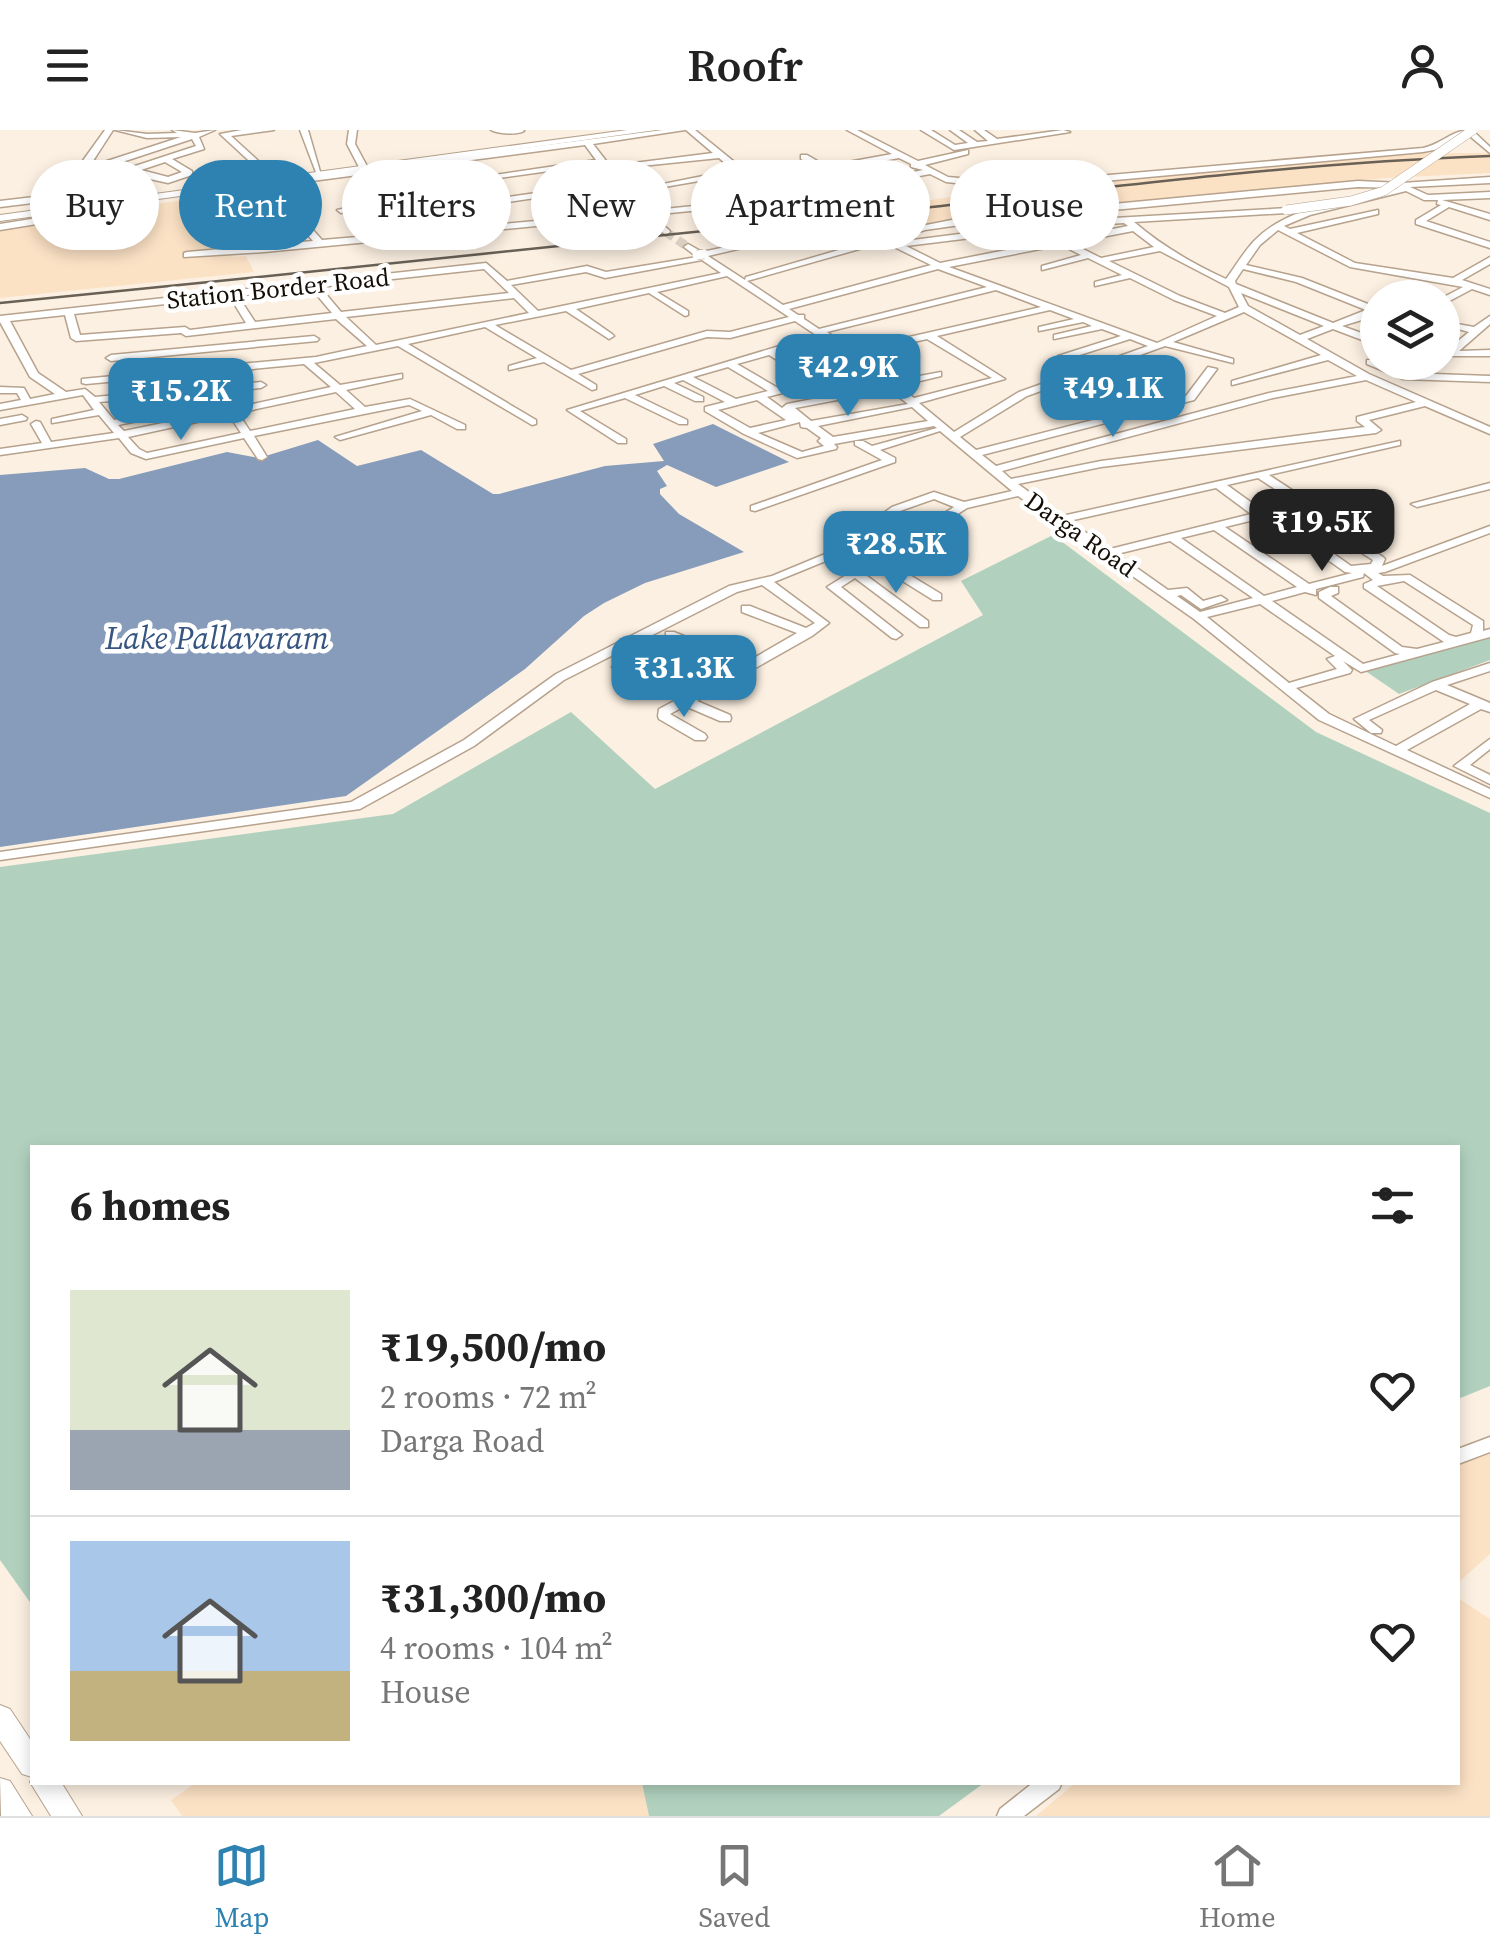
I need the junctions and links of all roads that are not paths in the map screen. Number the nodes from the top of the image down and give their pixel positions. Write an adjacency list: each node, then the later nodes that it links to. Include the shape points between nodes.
1 (109, 130): 32 (street)
2 (120, 130): 22 (street)
3 (176, 130): 22 (street)
4 (212, 130): 22 (street)
5 (270, 130): 34 (street, via 224,134)
6 (304, 130): 35 (street)
7 (353, 130): 36 (street)
8 (495, 130): 20 (street)
9 (619, 130): 37 (street)
10 (642, 130): 38 (main road)
11 (652, 130): 39 (main road)
12 (681, 130): 25 (street)
13 (690, 130): 28 (street)
14 (851, 130): 29 (street)
15 (925, 130): 26 (street, via 952,148)
16 (954, 130): 26 (street)
17 (979, 130): 24 (street)
18 (1007, 130): 23 (street)
19 (1468, 130): 27 (street); 48 (street, via 1423,150 1015,186); 66 (street, bridge, via 1384,191 1351,202)
20 (520, 131)
21 (1066, 132): 23 (street)
22 (194, 135): 31 (street, via 200,148); 33 (street)
23 (1018, 137): 24 (street)
24 (994, 142): 26 (street)
25 (588, 143): 40 (street); 49 (street)
26 (980, 146): 46 (street)
27 (1490, 151)
28 (719, 155): 41 (street); 42 (street)
29 (897, 156): 44 (street); 45 (street)
30 (804, 157): 43 (street)
31 (166, 159): 47 (street); 50 (street, via 189,173)
32 (88, 160)
33 (119, 160)
34 (249, 160)
35 (314, 160)
36 (360, 160)
37 (408, 160)
38 (432, 160)
39 (432, 160)
40 (599, 160)
41 (671, 160)
42 (726, 160)
43 (809, 160)
44 (876, 160)
45 (905, 160)
46 (930, 160)
47 (159, 163)
48 (930, 173)
49 (322, 177)
50 (159, 180)
51 (1490, 180): 52 (street)
52 (1403, 187): 54 (street); 56 (street, via 1358,184); 60 (street)
53 (1490, 195): 54 (street)
54 (1427, 198): 55 (street)
55 (1448, 205): 65 (street); 71 (street, via 1419,222)
56 (1119, 206)
57 (30, 208): 64 (street)
58 (30, 209): 64 (main road)
59 (30, 212): 64 (main road)
60 (1307, 212): 68 (street); 70 (street)
61 (1376, 212): 70 (street)
62 (30, 214): 64 (street)
63 (30, 214): 64 (main road)
64 (0, 216)
65 (1490, 218)
66 (1119, 220)
67 (1119, 222): 68 (street)
68 (1130, 225): 69 (street); 72 (street)
69 (1119, 228)
70 (1285, 229): 85 (street, via 1259,240); 93 (street, via 1353,265)
71 (1490, 245)
72 (1160, 248): 82 (street); 95 (street)
73 (242, 250): 80 (street)
74 (710, 250): 79 (street)
75 (847, 250): 92 (street)
76 (906, 250): 84 (street)
77 (1026, 250): 84 (street)
78 (1079, 250): 81 (street)
79 (696, 253): 89 (street); 90 (street); 92 (street); 109 (street, Darga Road)
80 (187, 255)
81 (1090, 255): 82 (street); 86 (street)
82 (1102, 260): 91 (street)
83 (1490, 260): 87 (street)
84 (939, 266): 101 (street); 112 (street)
85 (1240, 266): 95 (street); 111 (street, via 1299,280)
86 (1045, 268)
87 (1471, 269): 88 (street); 94 (street)
88 (1490, 274)
89 (605, 275): 98 (street, via 587,269); 107 (street)
90 (723, 275): 105 (street); 109 (street)
91 (1132, 275): 99 (street); 118 (street)
92 (749, 279): 109 (street)
93 (1449, 280)
94 (1456, 280)
95 (1230, 282): 113 (street); 127 (street)
96 (1460, 282): 100 (street)
97 (314, 284): 98 (street, Station Border Road, via 486,266); 104 (street, Station Border Road); 119 (street)
98 (503, 284): 106 (street, Station Border Road)
99 (1098, 284)
100 (1472, 286): 102 (street); 103 (street)
101 (997, 287): 110 (street); 133 (street)
102 (1460, 292)
103 (1490, 292)
104 (232, 293): 108 (street, Station Border Road); 128 (street)
105 (653, 293): 107 (street); 116 (street)
106 (516, 295): 117 (street, Station Border Road); 119 (street)
107 (632, 297): 114 (street)
108 (176, 299): 115 (street, Station Border Road); 132 (street)
109 (772, 299): 112 (street, Darga Road)
110 (1051, 306): 123 (street); 134 (street)
111 (1360, 306)
112 (784, 307): 121 (street, Darga Road)
113 (1244, 308): 118 (street); 139 (street)
114 (570, 309): 117 (street); 135 (street)
115 (69, 311): 122 (street, Station Border Road); 132 (street, via 76,338)
116 (684, 313)
117 (537, 314): 125 (street)
118 (1224, 316): 142 (street)
119 (340, 317): 128 (street); 144 (street)
120 (1360, 317): 127 (street)
121 (801, 318): 133 (street, Darga Road); 165 (street, via 707,334)
122 (2, 319): 183 (street, via 34,374)
123 (1084, 319): 126 (street); 130 (street)
124 (1490, 319): 131 (street)
125 (488, 325): 143 (street); 153 (street)
126 (1102, 326): 136 (street); 138 (street)
127 (1334, 326): 137 (street); 139 (street)
128 (252, 327): 132 (street)
129 (1460, 327): 131 (street)
130 (1042, 329)
131 (1474, 330): 141 (street)
132 (185, 331): 145 (street)
133 (824, 333): 146 (street); 149 (street, Darga Road)
134 (928, 335): 149 (street); 191 (street, via 1000,379)
135 (609, 336)
136 (1131, 336): 142 (street); 152 (street)
137 (1360, 336)
138 (1056, 337)
139 (1299, 339): 150 (street)
140 (314, 340): 145 (street)
141 (1460, 342)
142 (1160, 344): 155 (street); 206 (street)
143 (405, 346): 144 (street); 160 (street); 200 (street)
144 (374, 348): 154 (street)
145 (192, 350): 151 (street); 162 (street)
146 (771, 352): 156 (street); 163 (street)
147 (1490, 353): 148 (street)
148 (1460, 354)
149 (857, 356): 163 (street); 178 (street, Darga Road)
150 (1330, 356): 158 (street); 174 (street)
151 (111, 358)
152 (1061, 358)
153 (545, 359): 159 (street); 165 (street)
154 (306, 360): 160 (street); 162 (street)
155 (1230, 361)
156 (730, 364): 168 (street); 182 (street)
157 (1360, 364): 158 (street)
158 (1347, 366): 164 (street)
159 (513, 368)
160 (316, 369): 180 (street)
161 (1212, 369): 216 (street, via 1190,398)
162 (205, 370): 173 (street); 179 (street)
163 (804, 372): 182 (street, via 817,381)
164 (1360, 373)
165 (569, 374): 177 (street)
166 (937, 374): 178 (street)
167 (398, 376): 180 (street)
168 (684, 377): 175 (street); 189 (street)
169 (1360, 378): 218 (street, via 1282,391)
170 (1460, 378): 171 (street)
171 (1490, 379)
172 (1374, 380): 190 (street)
173 (86, 382)
174 (1236, 382)
175 (664, 383): 184 (street); 186 (street)
176 (261, 385): 179 (street)
177 (592, 386)
178 (889, 386): 191 (street, Darga Road); 203 (street, via 786,407)
179 (218, 389): 187 (street); 192 (street)
180 (339, 389): 192 (street); 194 (street)
181 (0, 390): 188 (street, via 20,390)
182 (777, 392): 185 (street)
183 (63, 395): 187 (street, via 86,392); 188 (street)
184 (627, 395): 201 (street); 213 (street, via 571,412)
185 (760, 397): 189 (street); 203 (street)
186 (698, 398)
187 (93, 400): 195 (street)
188 (28, 402): 193 (street)
189 (734, 402): 209 (street, via 709,409)
190 (1424, 403): 207 (street, via 1361,419); 208 (street)
191 (910, 404): 203 (street); 206 (street, Darga Road)
192 (228, 406): 202 (street); 210 (street); 211 (street)
193 (0, 407)
194 (363, 410): 196 (street, via 410,402); 211 (street)
195 (102, 411): 198 (street); 202 (street)
196 (432, 412): 205 (street); 212 (street)
197 (22, 418): 199 (street)
198 (56, 421)
199 (0, 422)
200 (532, 422)
201 (683, 422)
202 (112, 423): 210 (street)
203 (800, 423): 206 (street, via 838,441); 209 (street); 209 (street, via 832,447 801,456)
204 (36, 424): 214 (street)
205 (461, 427)
206 (941, 427): 216 (street, Darga Road); 225 (street, via 865,446 891,460)
207 (1375, 429): 219 (street, via 1396,444); 222 (street, via 1100,464)
208 (1490, 430)
209 (748, 432)
210 (121, 435): 211 (street, via 146,456); 214 (street)
211 (248, 436): 217 (street)
212 (340, 437)
213 (622, 441)
214 (48, 446): 215 (street)
215 (0, 452)
216 (975, 454): 218 (street, Darga Road)
217 (262, 456)
218 (994, 470): 222 (street, Darga Road)
219 (1262, 474): 220 (street); 236 (street)
220 (1218, 484): 226 (street); 227 (street)
221 (1490, 486): 223 (street)
222 (1015, 488): 224 (street); 227 (street, Darga Road)
223 (1416, 504)
224 (963, 506): 230 (street); 242 (street, via 927,496 896,509 834,554)
225 (755, 508)
226 (1260, 514): 228 (street); 241 (street)
227 (1060, 520): 234 (street, Darga Road)
228 (1216, 526): 231 (street); 244 (street)
229 (1490, 529): 236 (street)
230 (925, 530): 232 (street); 233 (street)
231 (1172, 537): 234 (street); 247 (street)
232 (900, 545): 235 (street); 238 (street)
233 (960, 548)
234 (1108, 553): 237 (street, Darga Road)
235 (877, 560): 239 (street); 246 (street)
236 (1399, 565): 240 (street); 250 (street)
237 (1128, 566): 245 (street, Darga Road); 245 (street, via 1138,563 1131,555 1172,548 1236,595 1204,605 1183,591)
238 (941, 569)
239 (856, 573): 251 (street); 255 (street, via 832,588)
240 (1372, 574): 240 (street, via 1379,559 1337,532 1303,537 1348,570); 240 (street, via 1406,577 1479,630 1445,638 1368,586); 241 (street)
241 (1350, 578): 243 (street); 256 (street)
242 (763, 580): 252 (street, via 822,619); 271 (street, via 652,627 560,677 469,742 355,806)
243 (1330, 587): 243 (street, via 1356,588 1431,645 1399,650 1323,595); 244 (street)
244 (1307, 588): 247 (street); 257 (street)
245 (1166, 594): 249 (street, Darga Road)
246 (937, 597)
247 (1262, 600): 249 (street); 257 (street, via 1361,668)
248 (746, 609): 252 (street)
249 (1202, 620): 262 (street, Darga Road); 262 (street, via 1261,610 1346,667)
250 (1490, 621)
251 (924, 624)
252 (808, 633): 258 (street)
253 (1490, 633): 256 (street)
254 (670, 634): 258 (street)
255 (896, 635)
256 (1450, 644): 257 (street)
257 (1406, 656)
258 (746, 666): 263 (street)
259 (618, 667): 263 (street)
260 (1490, 667): 261 (street)
261 (1436, 685): 264 (street); 268 (street, via 1359,721)
262 (1287, 688): 268 (street, Darga Road, via 1324,717)
263 (687, 700): 265 (street); 266 (street, via 664,716)
264 (1485, 706): 268 (street)
265 (725, 718)
266 (700, 737)
267 (1490, 742): 269 (street, via 1461,766)
268 (1401, 747): 270 (street, Darga Road)
269 (1490, 780)
270 (1490, 794)
271 (0, 856)
272 (1490, 1444): 273 (street)
273 (1460, 1456)
274 (0, 1717): 275 (main road)
275 (30, 1762)
276 (46, 1785): 280 (main road)
277 (1047, 1785): 281 (street)
278 (0, 1790): 279 (main road)
279 (18, 1816)
280 (67, 1816)
281 (1008, 1816)

